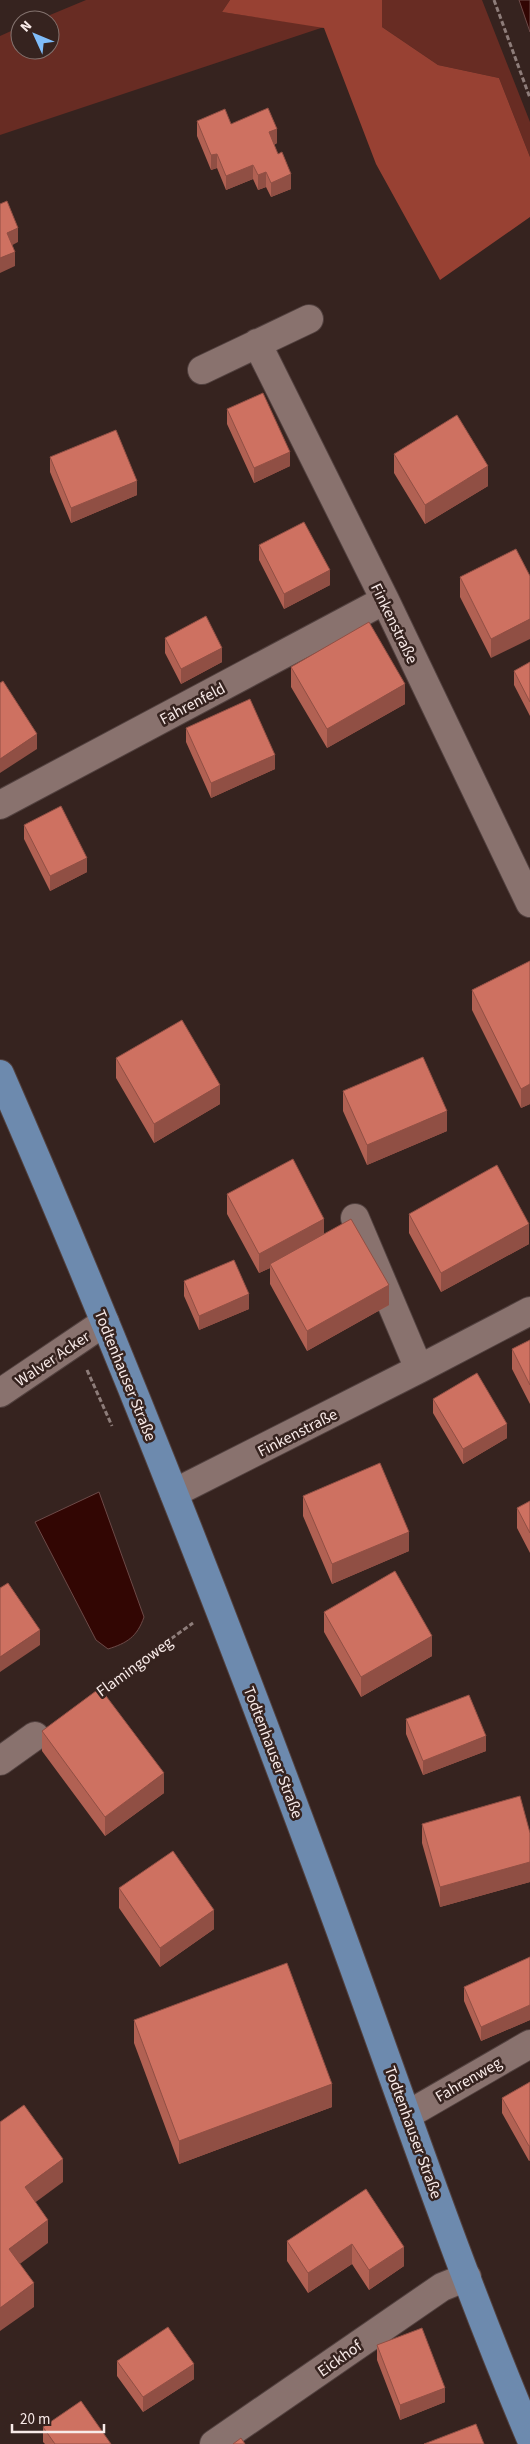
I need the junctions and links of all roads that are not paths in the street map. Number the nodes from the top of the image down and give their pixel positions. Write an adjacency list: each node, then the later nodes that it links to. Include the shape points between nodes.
1 (309, 319): 2 (street)
2 (257, 343): 3 (street); 4 (street, Finkenstraße)
3 (202, 370)
4 (384, 600): 5 (street, Fahrenfeld); 6 (street, Finkenstraße)
5 (0, 805)
6 (530, 903)
7 (0, 1074): 10 (main road, Todtenhauser Straße)
8 (355, 1218): 11 (street)
9 (530, 1311): 11 (street, Finkenstraße)
10 (105, 1322): 12 (street, Walver Acker); 13 (main road, Todtenhauser Straße)
11 (419, 1369): 13 (street, Finkenstraße)
12 (0, 1394)
13 (174, 1493): 17 (main road, Todtenhauser Straße)
14 (35, 1736): 15 (street)
15 (0, 1761)
16 (530, 2044): 17 (street, Fahrenweg)
17 (407, 2115): 18 (main road, Todtenhauser Straße)
18 (467, 2277): 19 (main road, Todtenhauser Straße); 20 (street, Eickhof, via 442,2287)
19 (530, 2437)
20 (214, 2444)

